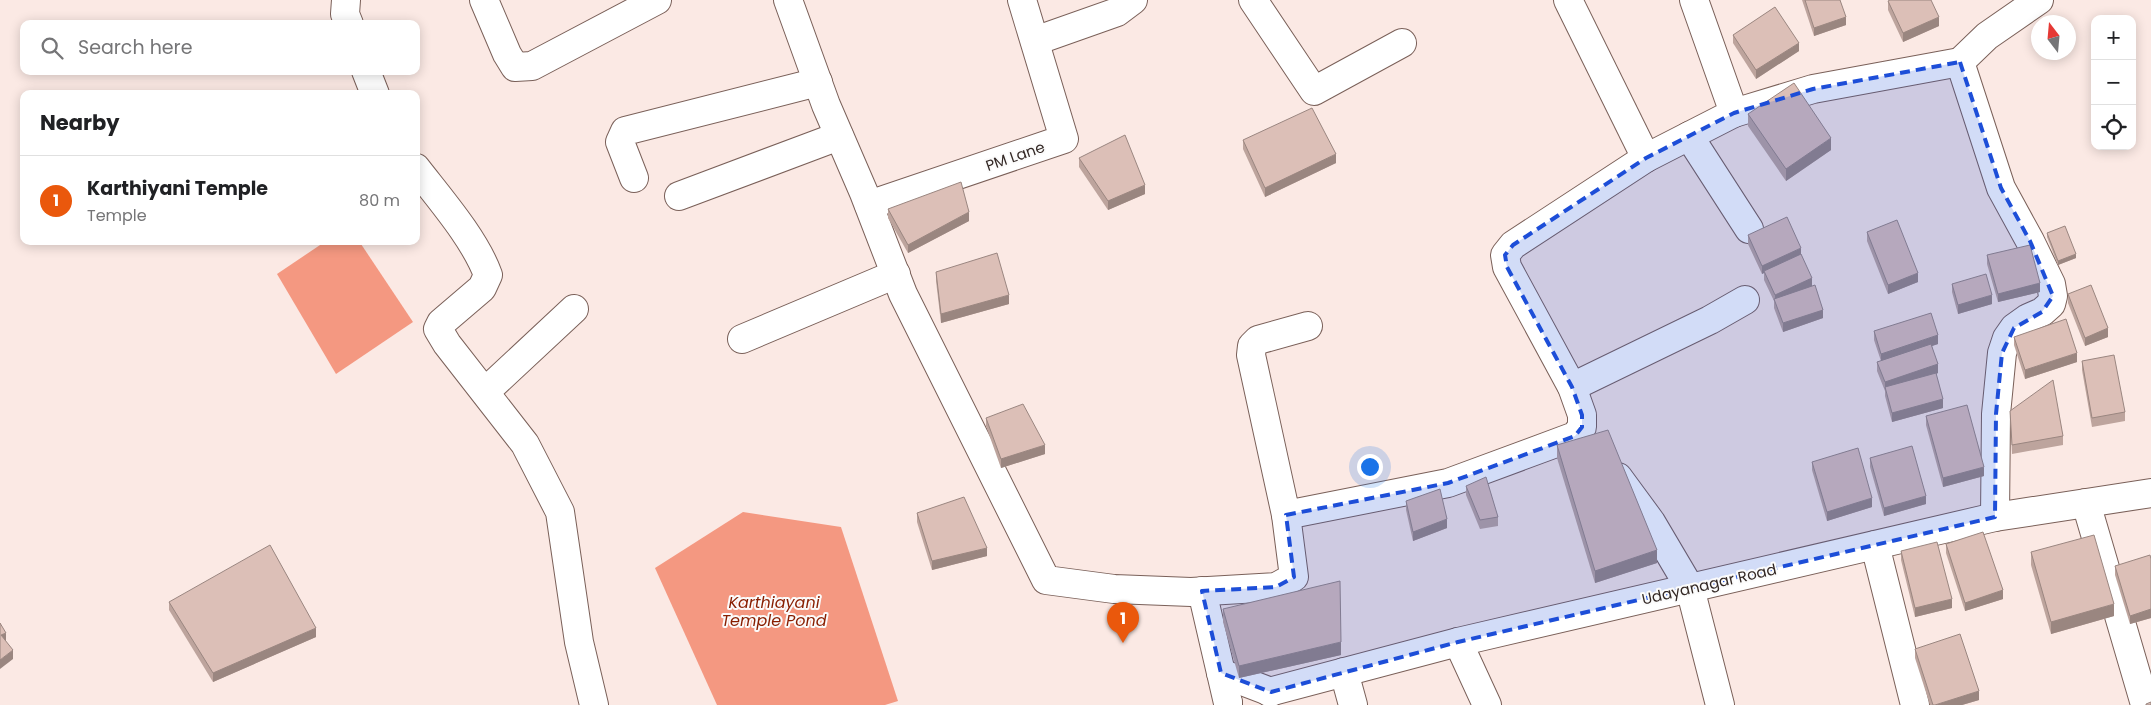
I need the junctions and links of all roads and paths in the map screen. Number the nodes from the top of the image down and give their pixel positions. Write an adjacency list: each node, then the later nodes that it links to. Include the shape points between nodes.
1 (346, 0): 11 (street)
2 (484, 0): 3 (street, via 515,67 532,66)
3 (657, 0)
4 (788, 0): 16 (street)
5 (1022, 0): 12 (street, PM Lane)
6 (1133, 0): 12 (street, via 1117,12)
7 (1252, 0): 13 (street, via 1314,91)
8 (1568, 0): 21 (street)
9 (1694, 0): 18 (street)
10 (2039, 0): 14 (street, via 1987,36)
11 (347, 20)
12 (1035, 41): 25 (street, PM Lane, via 1064,139)
13 (1402, 43)
14 (1960, 62): 18 (street, via 1813,89); 38 (street, via 2001,188 2051,284 2053,296 2051,304 2042,312 2014,328 2002,353 1996,414)
15 (368, 75): 17 (street)
16 (818, 82): 19 (street); 23 (street, via 625,131 620,142)
17 (373, 90)
18 (1734, 113): 20 (street)
19 (839, 136): 24 (street); 25 (street)
20 (1689, 136): 21 (street); 26 (street)
21 (1646, 158): 32 (street, via 1513,245 1505,255 1507,267)
22 (420, 173): 33 (street, via 452,215 484,263 488,275 482,288 438,329)
23 (634, 178)
24 (679, 196)
25 (869, 206): 27 (street)
26 (1750, 229)
27 (896, 274): 31 (street); 41 (street, via 903,294 1046,580 1114,589)
28 (1745, 300): 32 (street)
29 (574, 309): 33 (street)
30 (1308, 326): 37 (street, via 1258,340 1252,346 1251,355)
31 (742, 339)
32 (1572, 387): 34 (street, via 1582,414)
33 (485, 392): 48 (street, via 525,444 560,512 579,642)
34 (1582, 427): 37 (street, via 1575,436 1448,483); 40 (street, via 1651,522)
35 (2151, 493): 36 (street, Udayanagar Road)
36 (2086, 503): 38 (street, Udayanagar Road); 46 (street)
37 (1286, 515): 41 (street, via 1294,577 1276,587)
38 (1995, 517): 39 (street, Udayanagar Road)
39 (1875, 545): 40 (street, Udayanagar Road); 52 (street)
40 (1690, 588): 42 (street, Udayanagar Road); 51 (street)
41 (1202, 591): 44 (street)
42 (1458, 642): 43 (street, Udayanagar Road); 50 (street)
43 (1344, 672): 45 (street, Udayanagar Road); 49 (street)
44 (1221, 673): 45 (street); 47 (street)
45 (1267, 696)
46 (2144, 701)
47 (1228, 704)
48 (594, 705)
49 (1353, 705)
50 (1487, 705)
51 (1720, 705)
52 (1915, 705)

